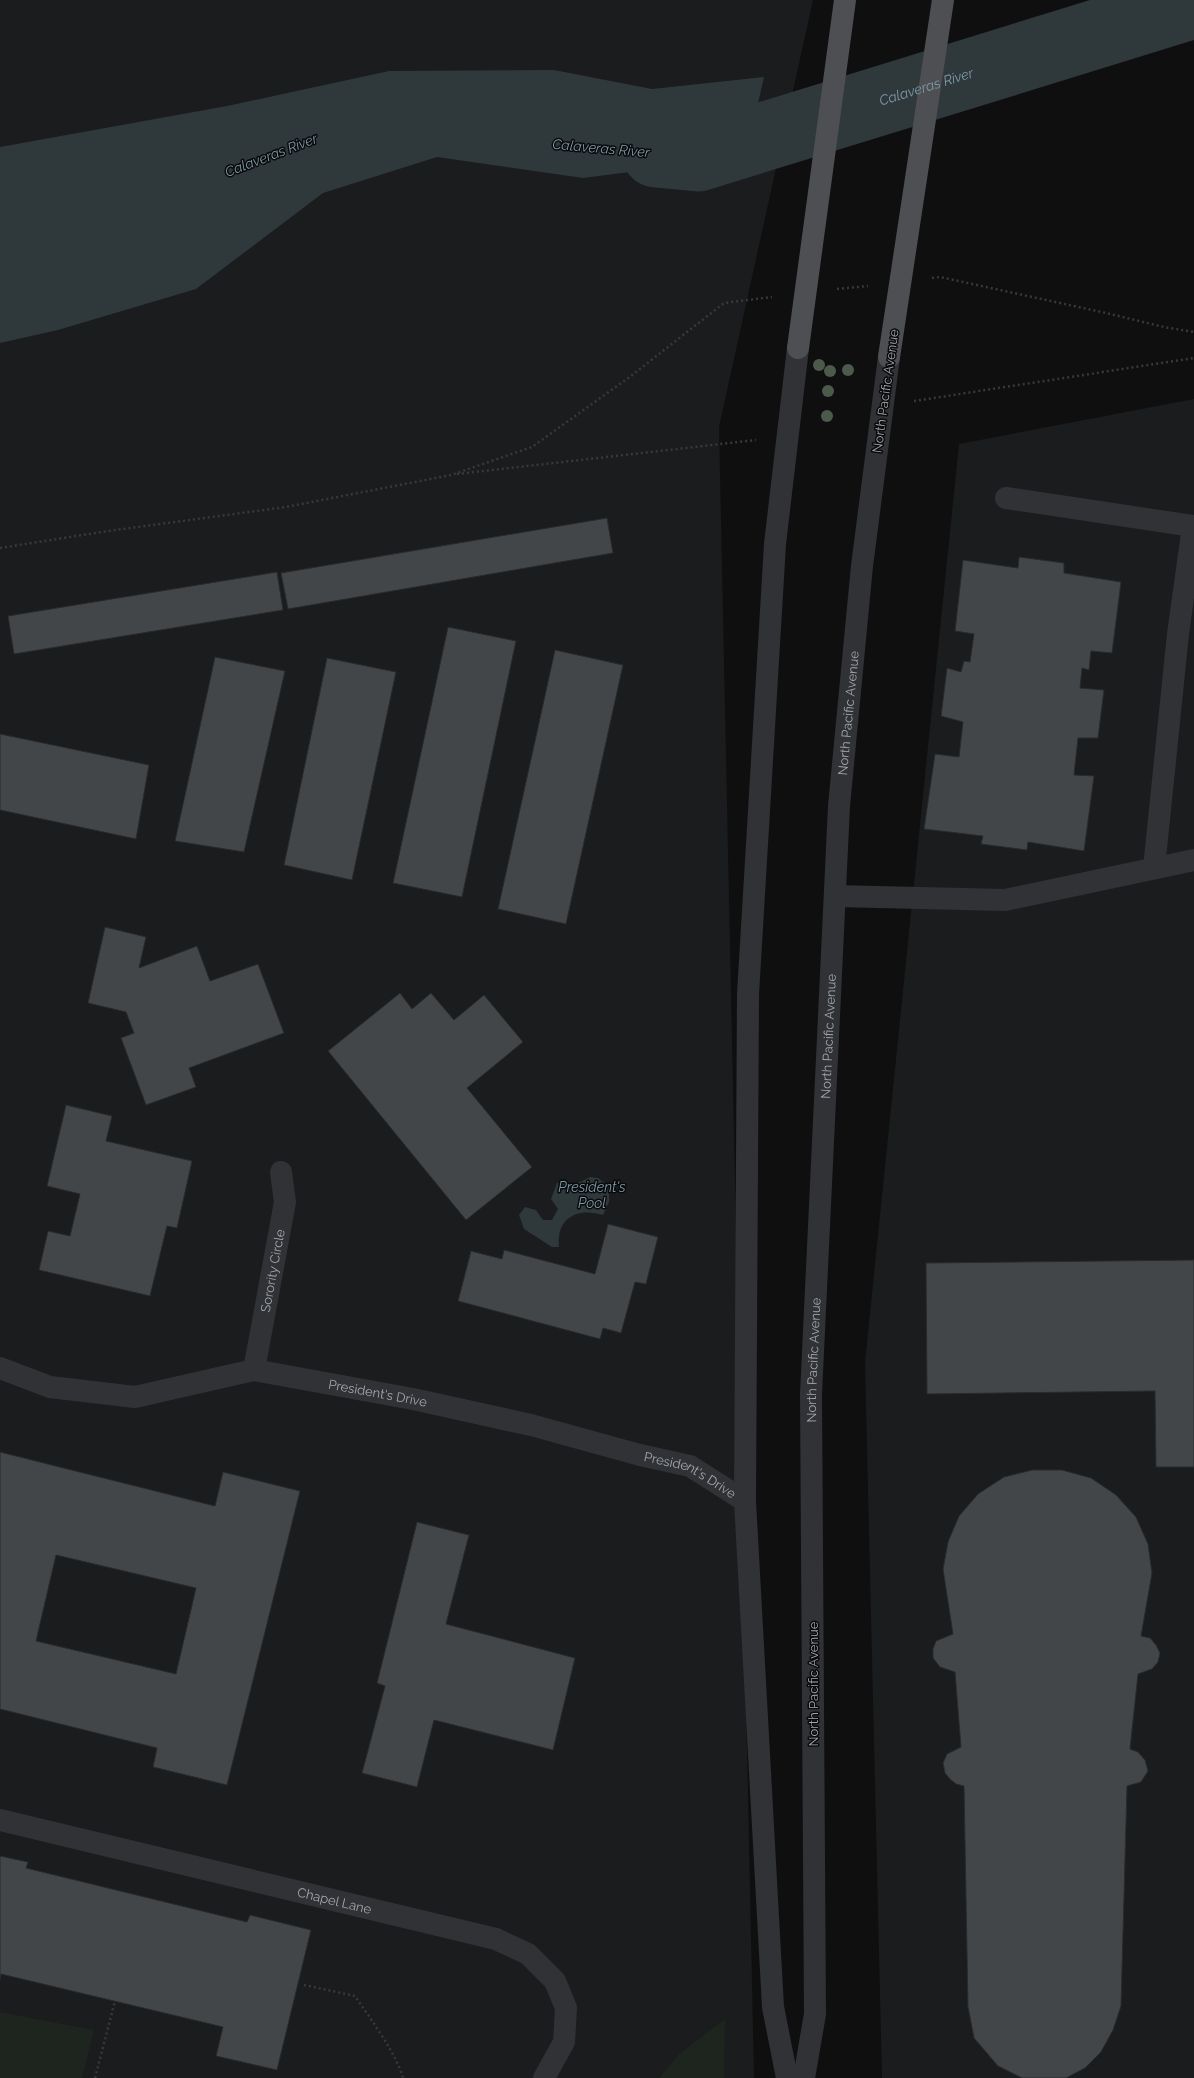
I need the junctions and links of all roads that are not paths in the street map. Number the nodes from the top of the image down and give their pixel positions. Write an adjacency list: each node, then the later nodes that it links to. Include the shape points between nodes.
1 (845, 0): 3 (main road, bridge)
2 (943, 0): 4 (main road, North Pacific Avenue, bridge)
3 (798, 348): 13 (street, via 775,544 748,994)
4 (889, 357): 9 (street, North Pacific Avenue, via 862,566 840,798)
5 (1006, 498): 6 (street, via 1192,526)
6 (1186, 632): 8 (street)
7 (1194, 860): 8 (street)
8 (1154, 868): 9 (street, via 1005,900)
9 (835, 896): 17 (street, North Pacific Avenue, via 811,1394 815,2014)
10 (281, 1172): 12 (street, Sorority Circle, via 285,1202)
11 (0, 1368): 12 (street, President's Drive, via 50,1386 136,1397)
12 (254, 1370): 13 (street, President's Drive, via 531,1424 640,1455 690,1466)
13 (745, 1501): 16 (street, via 773,2007)
14 (0, 1820): 15 (street, Chapel Lane, via 496,1939 528,1954 555,1981 566,2008 564,2042)
15 (544, 2078)
16 (787, 2078)
17 (804, 2078)

